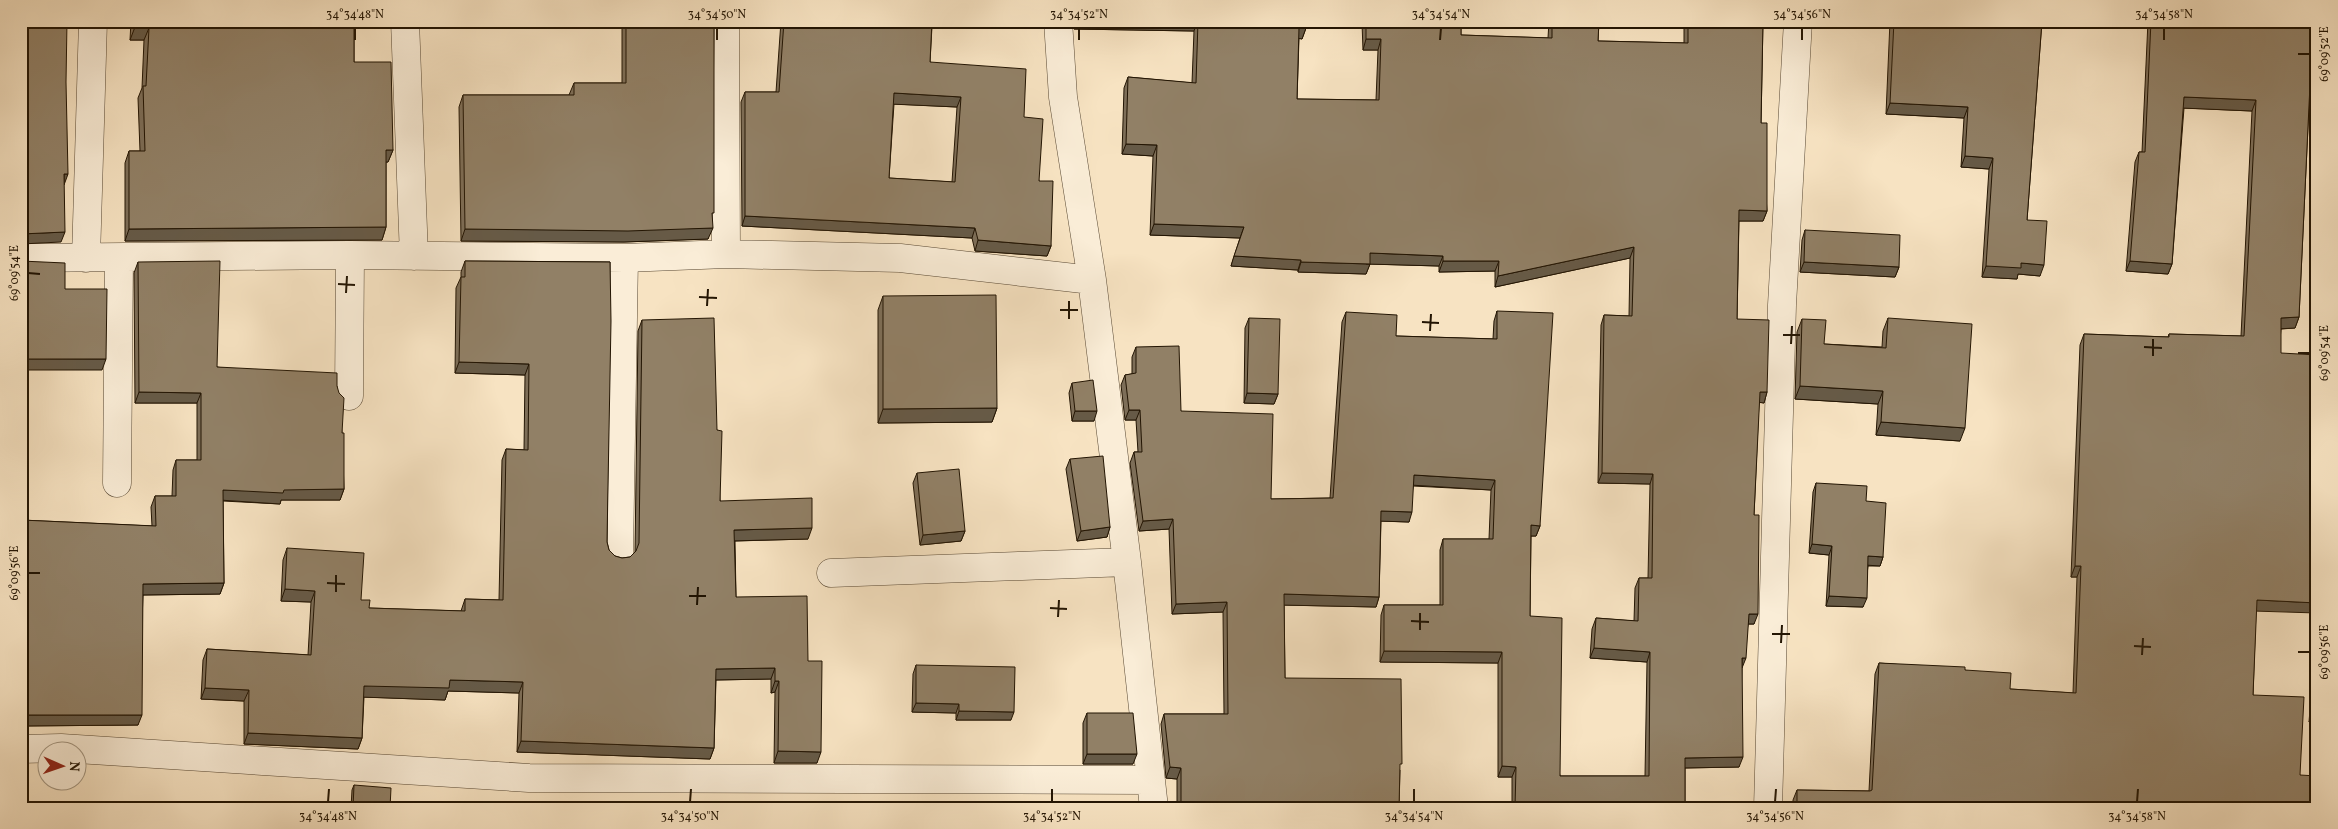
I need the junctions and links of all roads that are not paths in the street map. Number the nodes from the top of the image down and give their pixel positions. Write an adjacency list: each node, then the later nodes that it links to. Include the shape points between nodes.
1 (93, 21): 10 (street)
2 (405, 21): 8 (street)
3 (725, 21): 6 (street)
4 (1058, 21): 13 (street, via 1063,98)
5 (1798, 21): 22 (street, via 1782,305)
6 (726, 254): 12 (street); 13 (street, via 900,258)
7 (350, 255): 8 (street); 11 (street); 14 (street)
8 (414, 256): 12 (street)
9 (21, 258): 10 (street)
10 (86, 258): 11 (street)
11 (119, 258): 15 (street)
12 (624, 258): 16 (street)
13 (1092, 280): 17 (street)
14 (349, 396)
15 (117, 483)
16 (619, 554)
17 (1127, 562): 18 (street); 20 (street)
18 (831, 573)
19 (21, 749): 20 (street, via 61,748 529,778)
20 (1150, 780): 21 (street)
21 (1154, 808)
22 (1768, 808)

